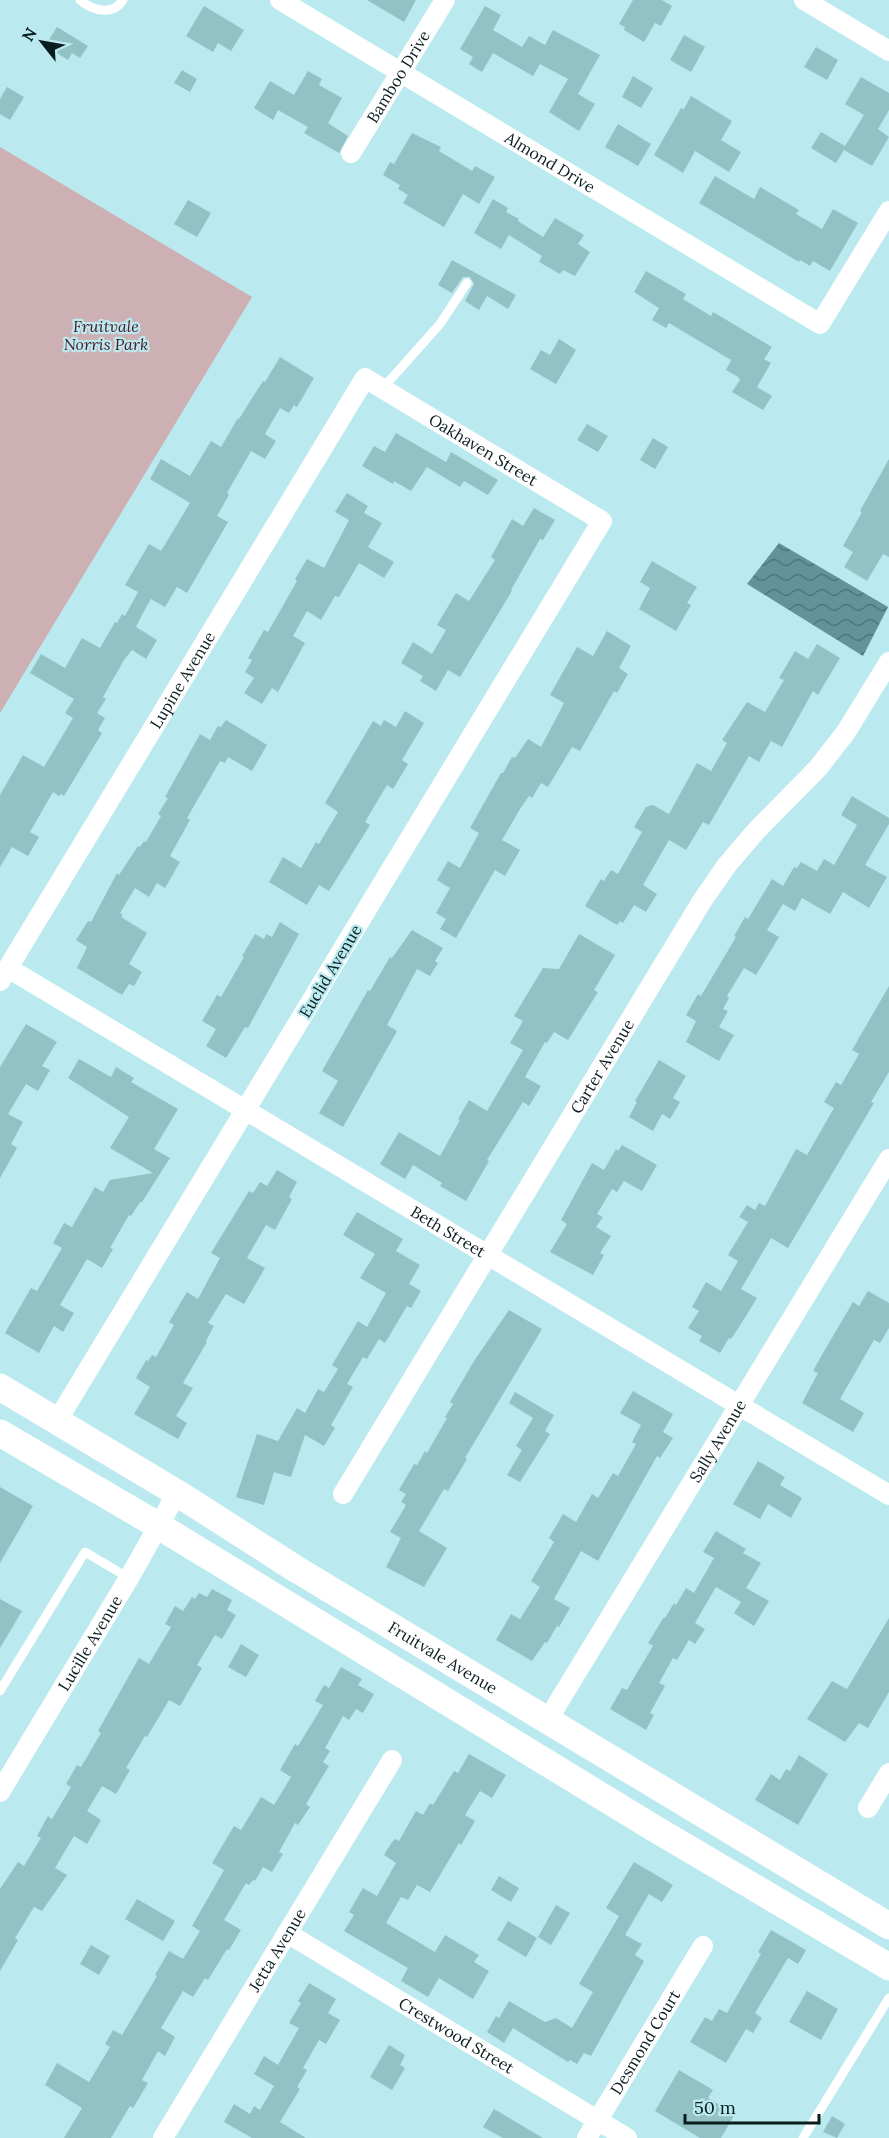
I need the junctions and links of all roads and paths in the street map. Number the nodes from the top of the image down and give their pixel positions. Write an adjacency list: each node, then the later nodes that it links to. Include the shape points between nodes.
1 (80, 0): 2 (lane, via 105,11)
2 (123, 0)
3 (280, 0): 7 (street, Almond Drive)
4 (445, 0): 7 (street, Bamboo Drive)
5 (804, 0): 6 (street)
6 (889, 51)
7 (401, 73): 8 (street, Bamboo Drive); 9 (street, Almond Drive, via 820,324)
8 (351, 153)
9 (889, 211)
10 (467, 283): 12 (lane, via 440,324)
11 (364, 378): 12 (street, Oakhaven Street); 15 (street, Lupine Avenue)
12 (382, 389): 13 (street, Oakhaven Street)
13 (602, 521): 16 (street, Euclid Avenue)
14 (887, 671): 18 (street, Carter Avenue, via 818,768 756,831 702,901)
15 (4, 975): 16 (street, Beth Street)
16 (246, 1110): 18 (street, Beth Street); 21 (street, Euclid Avenue)
17 (889, 1159): 20 (street, Sally Avenue)
18 (488, 1255): 20 (street, Beth Street); 24 (street, Carter Avenue)
19 (0, 1387): 21 (main road, Fruitvale Avenue)
20 (740, 1406): 25 (street, Beth Street); 29 (street, Sally Avenue)
21 (57, 1422): 23 (main road, Fruitvale Avenue)
22 (0, 1433): 26 (main road)
23 (177, 1493): 26 (street, Lucille Avenue); 29 (main road, Fruitvale Avenue)
24 (343, 1494)
25 (889, 1495)
26 (159, 1526): 27 (street, Lucille Avenue); 37 (main road)
27 (129, 1578): 28 (lane, via 85,1552); 32 (street, Lucille Avenue)
28 (0, 1690)
29 (547, 1721): 34 (main road, Fruitvale Avenue)
30 (392, 1760): 35 (street, Jetta Avenue)
31 (889, 1773): 33 (street)
32 (1, 1789)
33 (868, 1808)
34 (889, 1926)
35 (287, 1933): 39 (street, Crestwood Street); 40 (street, Jetta Avenue)
36 (703, 1946): 39 (street, Desmond Court)
37 (889, 1967)
38 (889, 1998): 43 (lane)
39 (598, 2120): 41 (street, Desmond Court); 42 (street, Crestwood Street)
40 (163, 2138)
41 (587, 2138)
42 (627, 2138)
43 (803, 2138)

